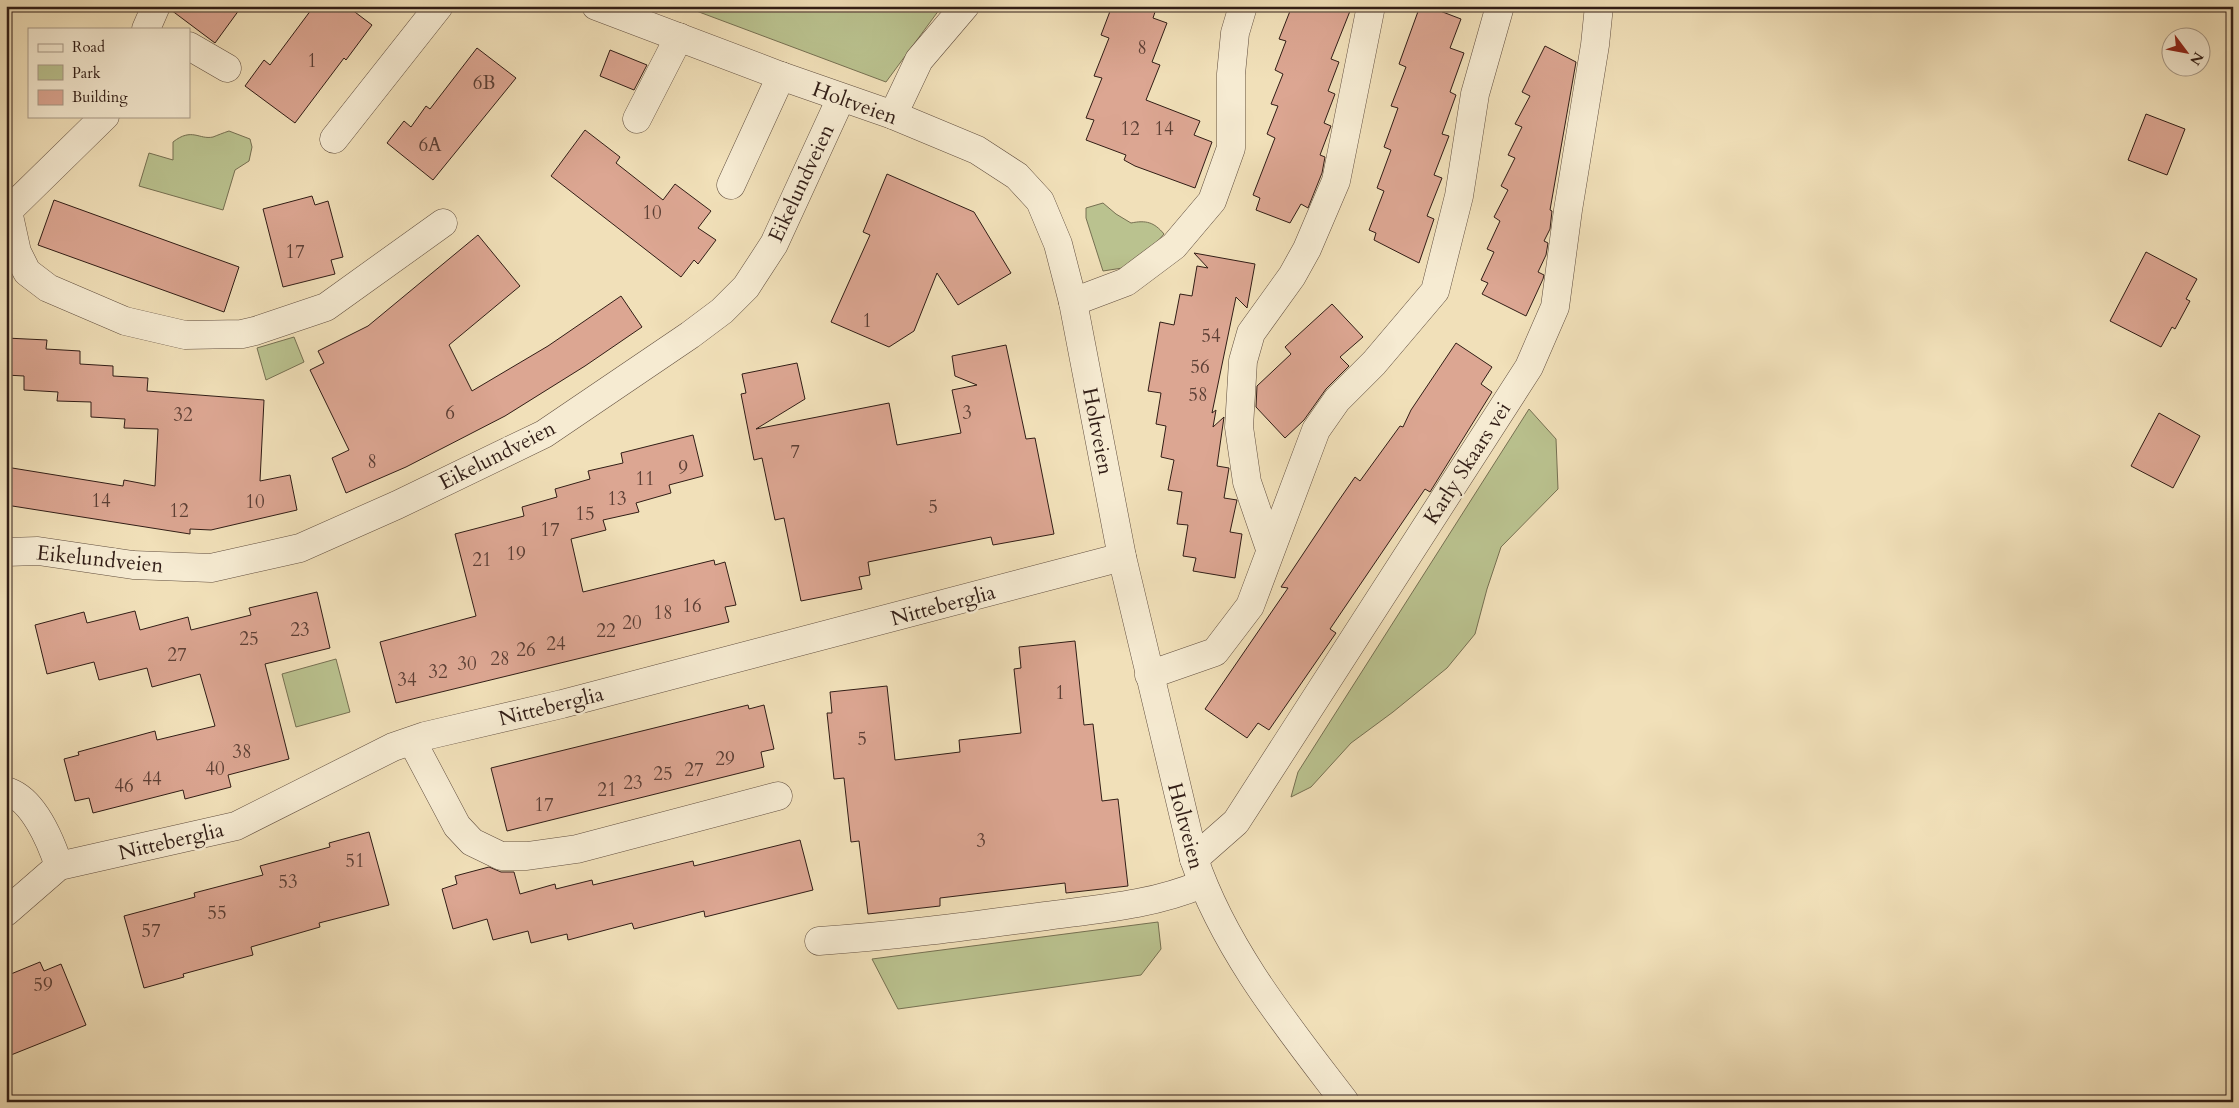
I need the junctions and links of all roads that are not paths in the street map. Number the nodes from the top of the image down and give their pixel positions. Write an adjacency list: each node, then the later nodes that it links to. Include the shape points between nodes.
1 (439, 6): 16 (street)
2 (596, 6): 8 (street, Holtveien)
3 (965, 6): 13 (street, via 919,60)
4 (1243, 6): 19 (street, via 1235,33 1231,74 1231,148 1212,201 1174,246 1126,282)
5 (1371, 6): 20 (street, via 1336,181 1292,276 1251,333 1243,361 1238,426 1247,482)
6 (1500, 6): 20 (street, via 1475,94 1459,196 1436,291 1374,364 1337,400 1316,430)
7 (1599, 6): 27 (street, Karly Skaars vei, via 1555,307 1529,367 1236,822)
8 (679, 38): 11 (street, Holtveien); 15 (street)
9 (190, 47): 10 (street)
10 (227, 68)
11 (781, 76): 12 (street, Holtveien); 17 (street)
12 (841, 98): 13 (street, Holtveien); 21 (street, Eikelundveien, via 774,244 746,287 722,311 690,335 544,434 300,548 211,568 133,565 38,551)
13 (893, 115): 19 (street, Holtveien, via 977,150 1017,176 1040,201 1058,244)
14 (103, 118): 18 (street, via 8,211 17,252 27,272 48,288 125,321 185,334 255,331 326,307)
15 (637, 119)
16 (334, 139)
17 (731, 185)
18 (443, 223)
19 (1073, 302): 22 (street, Holtveien)
20 (1270, 549): 23 (street, via 1250,606 1215,652)
21 (6, 552)
22 (1122, 557): 23 (street, Holtveien); 24 (street, Nitteberglia)
23 (1149, 675): 27 (street, Holtveien)
24 (412, 741): 26 (street, via 457,826 472,842 501,856 577,849); 28 (street, Nitteberglia, via 393,747 236,826)
25 (6, 791): 28 (street, via 14,793 34,814 50,838)
26 (778, 796)
27 (1194, 859): 29 (street, Holtveien)
28 (60, 866): 30 (street, Nitteberglia)
29 (1202, 884): 31 (street, via 1174,896 1138,904); 32 (street, Holtveien, via 1242,960)
30 (6, 912)
31 (819, 941)
32 (1345, 1102)

